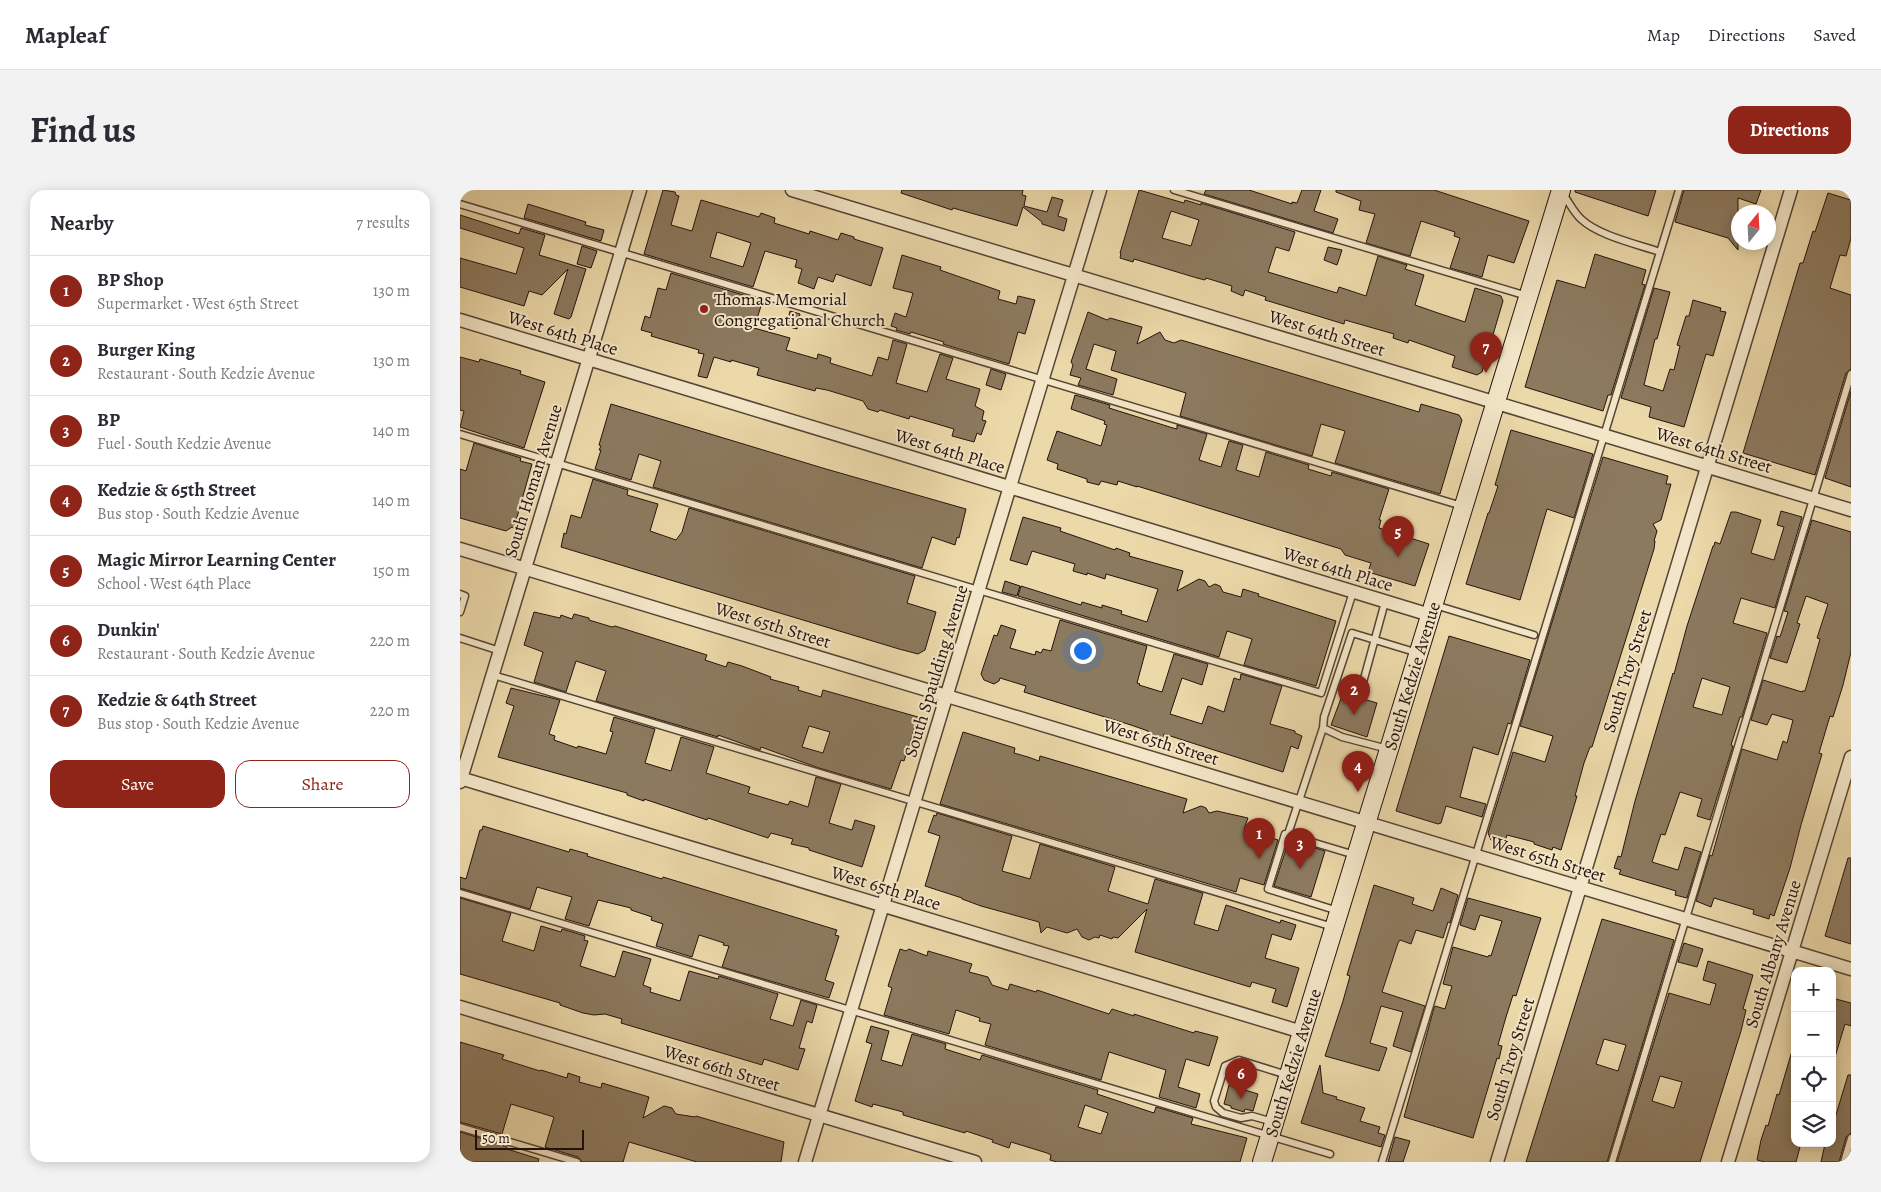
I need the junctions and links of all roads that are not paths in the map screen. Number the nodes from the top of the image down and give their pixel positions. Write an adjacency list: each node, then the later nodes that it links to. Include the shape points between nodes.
1 (640, 190): 9 (street, South Homan Avenue)
2 (792, 190): 11 (street, West 64th Street)
3 (1100, 190): 11 (street, South Spaulding Avenue)
4 (1174, 190): 12 (lane)
5 (1679, 190): 10 (lane)
6 (1791, 190): 21 (street, South Troy Street)
7 (1559, 191): 10 (lane, via 1588,225); 12 (main road, South Kedzie Avenue)
8 (460, 204): 9 (lane)
9 (621, 252): 14 (street, South Homan Avenue); 16 (lane)
10 (1660, 252): 19 (lane)
11 (1074, 276): 16 (street, South Spaulding Avenue); 17 (street, West 64th Street)
12 (1528, 297): 17 (main road, South Kedzie Avenue)
13 (460, 320): 14 (street, West 64th Place)
14 (589, 359): 20 (street, South Homan Avenue); 22 (street, West 64th Place)
15 (1851, 374): 23 (lane)
16 (1043, 379): 22 (street, South Spaulding Avenue); 24 (lane)
17 (1496, 402): 19 (street, West 64th Street); 24 (main road, South Kedzie Avenue)
18 (460, 434): 20 (lane)
19 (1604, 435): 21 (street, West 64th Street); 51 (lane)
20 (557, 463): 27 (street, South Homan Avenue); 28 (lane)
21 (1707, 466): 23 (street, West 64th Street); 52 (street, South Troy Street)
22 (1010, 488): 28 (street, South Spaulding Avenue); 29 (street, West 64th Place)
23 (1813, 498): 25 (street, West 64th Street); 56 (lane)
24 (1464, 506): 32 (main road, South Kedzie Avenue)
25 (1851, 510)
26 (460, 549): 27 (street, West 65th Street)
27 (525, 568): 37 (street, South Homan Avenue); 41 (street, West 65th Street)
28 (979, 590): 29 (lane, via 1321,693); 41 (street, South Spaulding Avenue)
29 (1353, 592): 31 (street, West 64th Place)
30 (460, 594): 33 (lane, via 465,596)
31 (1385, 602): 32 (street, West 64th Place); 36 (lane)
32 (1432, 610): 34 (lane); 38 (main road, South Kedzie Avenue)
33 (460, 612)
34 (1534, 635)
35 (460, 638): 37 (lane)
36 (1375, 640): 38 (lane); 40 (lane); 42 (lane, via 1352,633)
37 (500, 651): 39 (street, South Homan Avenue)
38 (1419, 653): 43 (main road, South Kedzie Avenue)
39 (493, 675): 45 (street, South Homan Avenue); 46 (lane)
40 (1362, 686)
41 (947, 696): 46 (street, South Spaulding Avenue); 47 (street, West 65th Street)
42 (1323, 728): 43 (lane, via 1342,737); 47 (lane)
43 (1389, 749): 48 (main road, South Kedzie Avenue)
44 (1851, 757): 57 (street, South Albany Avenue)
45 (460, 779): 54 (street, West 65th Place)
46 (915, 801): 54 (street, South Spaulding Avenue); 55 (lane)
47 (1299, 802): 48 (street, West 65th Street); 49 (lane)
48 (1367, 822): 50 (main road, South Kedzie Avenue); 51 (street, West 65th Street)
49 (1288, 834): 50 (lane); 55 (lane, via 1285,834 1268,889)
50 (1357, 855): 55 (main road, South Kedzie Avenue)
51 (1476, 855): 52 (street, West 65th Street); 72 (lane)
52 (1580, 887): 56 (street, West 65th Street); 73 (street, South Troy Street)
53 (460, 893): 60 (lane)
54 (883, 906): 60 (street, South Spaulding Avenue); 61 (street, West 65th Place)
55 (1337, 919): 61 (main road, South Kedzie Avenue)
56 (1685, 919): 57 (street, West 65th Street); 74 (lane)
57 (1792, 951): 58 (street, West 65th Street); 75 (street, South Albany Avenue)
58 (1851, 969)
59 (460, 1008): 63 (street, West 66th Street)
60 (851, 1011): 63 (street, South Spaulding Avenue); 65 (lane)
61 (1302, 1032): 62 (main road, South Kedzie Avenue)
62 (1289, 1076): 65 (main road, South Kedzie Avenue); 65 (lane, via 1239,1060 1225,1066 1214,1101 1216,1107 1223,1113 1241,1118 1252,1116)
63 (820, 1115): 69 (street, South Spaulding Avenue); 70 (street, West 66th Street)
64 (460, 1126): 68 (lane)
65 (1272, 1130): 67 (lane); 71 (main road, South Kedzie Avenue)
66 (1851, 1138): 76 (lane)
67 (1330, 1154)
68 (577, 1162)
69 (805, 1162)
70 (975, 1162)
71 (1262, 1162)
72 (1382, 1162)
73 (1497, 1162)
74 (1612, 1162)
75 (1728, 1162)
76 (1844, 1162)

